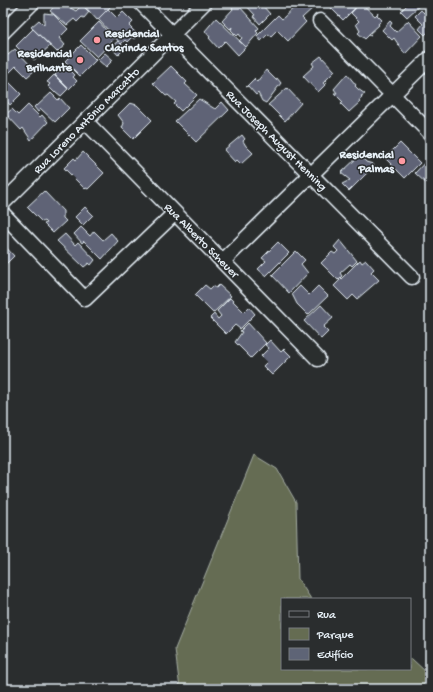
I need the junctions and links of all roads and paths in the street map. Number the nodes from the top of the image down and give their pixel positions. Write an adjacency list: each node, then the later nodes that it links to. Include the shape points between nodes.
1 (32, 3): 5 (street)
2 (141, 3): 6 (street, Rua Joseph August Henning)
3 (204, 3): 6 (street, Rua Loreno Antônio Marcatto)
4 (320, 21): 8 (street)
5 (3, 32)
6 (172, 34): 9 (street, Rua Loreno Antônio Marcatto); 11 (street, Rua Joseph August Henning)
7 (430, 58): 8 (street)
8 (392, 95): 10 (street); 11 (street)
9 (85, 121): 12 (street, Rua Loreno Antônio Marcatto); 13 (street, Rua Alberto Scheuer)
10 (430, 133)
11 (311, 175): 15 (street); 16 (street, Rua Joseph August Henning)
12 (3, 203)
13 (175, 213): 14 (street, via 85,299); 15 (street, Rua Alberto Scheuer)
14 (3, 214)
15 (223, 261): 17 (street, Rua Alberto Scheuer)
16 (412, 277)
17 (318, 359)
18 (3, 687): 19 (lane)
19 (6, 689)

